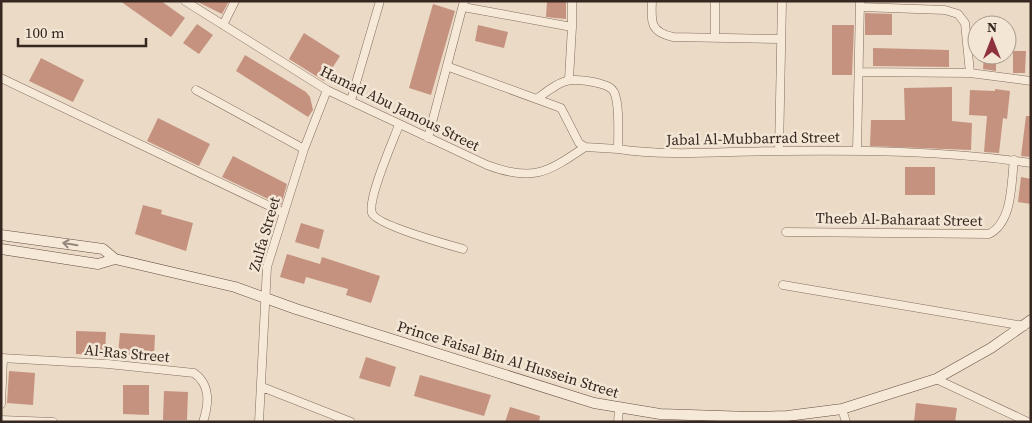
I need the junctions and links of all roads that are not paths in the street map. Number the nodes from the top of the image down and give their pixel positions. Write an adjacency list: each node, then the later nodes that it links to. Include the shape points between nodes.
1 (185, 1): 10 (street, Hamad Abu Jamous Street)
2 (235, 1): 10 (street)
3 (380, 1): 23 (street)
4 (572, 1): 11 (street)
5 (652, 1): 12 (street, via 651,21 662,35)
6 (716, 1): 12 (street)
7 (782, 1): 13 (street)
8 (464, 4): 11 (street); 14 (street)
9 (860, 4): 15 (street); 16 (street, via 945,10 958,14 965,23)
10 (223, 24): 21 (street, Hamad Abu Jamous Street)
11 (572, 27): 18 (street)
12 (715, 37): 13 (street)
13 (780, 39): 29 (street)
14 (448, 67): 22 (street); 25 (street)
15 (859, 72): 16 (street); 30 (street)
16 (970, 73): 19 (street)
17 (1, 78): 33 (street)
18 (569, 79): 22 (street); 28 (street, via 612,88 616,97)
19 (1031, 81)
20 (196, 90): 27 (street)
21 (327, 90): 23 (street, Hamad Abu Jamous Street); 27 (street, Zulfa Street)
22 (538, 98): 26 (street, via 561,108 576,138)
23 (351, 100): 24 (street, Hamad Abu Jamous Street)
24 (399, 126): 25 (street, Hamad Abu Jamous Street); 37 (street, via 372,200 371,212 400,229)
25 (428, 138): 26 (street, Hamad Abu Jamous Street, via 487,165 526,175 561,164)
26 (586, 147): 28 (street, Jabal Al-Mubbarrad Street)
27 (304, 149): 33 (street, Zulfa Street)
28 (618, 149): 29 (street, Jabal Al-Mubbarrad Street, via 660,153)
29 (779, 150): 30 (street, Jabal Al-Mubbarrad Street)
30 (857, 151): 31 (street, Jabal Al-Mubbarrad Street)
31 (1014, 160): 32 (street, Jabal Al-Mubbarrad Street); 34 (street, Theeb Al-Baharaat Street, via 1006,213 999,227 989,234)
32 (1031, 163)
33 (284, 213): 40 (street, Zulfa Street, via 267,267)
34 (786, 232)
35 (1, 235): 38 (street, Prince Faisal Bin Al Hussein Street, one-way to 35, via 103,249)
36 (1, 249): 38 (street, Prince Faisal Bin Al Hussein Street, via 98,264)
37 (463, 249)
38 (115, 259): 40 (street, Prince Faisal Bin Al Hussein Street)
39 (783, 285): 41 (street)
40 (264, 296): 44 (street, Zulfa Street); 46 (street, Prince Faisal Bin Al Hussein Street, via 296,309)
41 (1027, 323): 43 (street, Prince Faisal Bin Al Hussein Street)
42 (2, 358): 45 (street, Al-Ras Street); 51 (street, Al-Ras Street, via 194,373 207,389)
43 (936, 379): 47 (street, Prince Faisal Bin Al Hussein Street); 56 (street)
44 (262, 387): 52 (street, Zulfa Street); 53 (street)
45 (1, 404)
46 (619, 409): 48 (street, Prince Faisal Bin Al Hussein Street, via 692,416); 54 (street)
47 (842, 409): 48 (street, Prince Faisal Bin Al Hussein Street); 55 (street)
48 (798, 418)
49 (1, 420): 50 (street)
50 (53, 422)
51 (203, 422)
52 (259, 422)
53 (351, 422)
54 (618, 422)
55 (846, 422)
56 (1028, 422)

